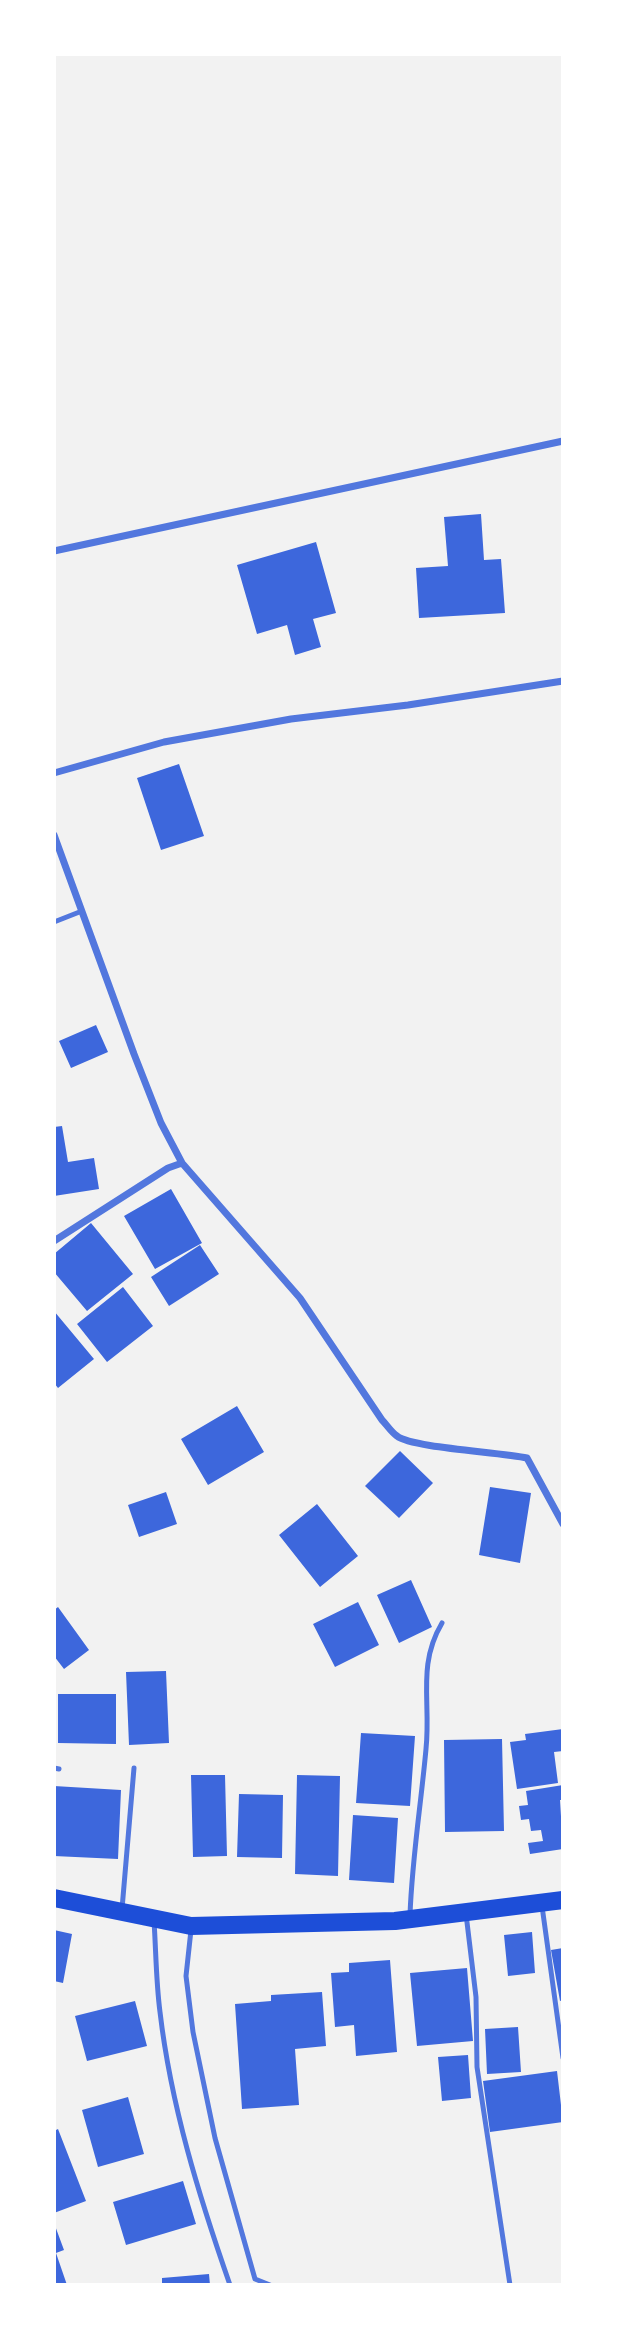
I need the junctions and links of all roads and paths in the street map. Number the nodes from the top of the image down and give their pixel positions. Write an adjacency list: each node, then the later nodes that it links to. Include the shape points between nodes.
1 (563, 441): 2 (street)
2 (54, 551)
3 (563, 681): 4 (street, via 291,719 164,742)
4 (54, 773)
5 (54, 835): 6 (street)
6 (82, 911): 7 (lane); 8 (street, via 138,1065)
7 (54, 922)
8 (182, 1163): 9 (street); 10 (street, via 300,1298 398,1438 527,1458)
9 (54, 1241)
10 (563, 1524)
11 (442, 1623): 18 (lane, via 425,1667 427,1742)
12 (134, 1768): 16 (lane)
13 (54, 1898): 16 (main road)
14 (563, 1900): 15 (main road)
15 (541, 1903): 17 (main road); 21 (lane)
16 (122, 1913): 19 (main road)
17 (466, 1914): 18 (main road); 25 (lane, via 476,1997 477,2067)
18 (410, 1918): 20 (main road)
19 (154, 1921): 20 (main road); 23 (lane, via 160,2012 175,2102 198,2192)
20 (191, 1926): 22 (lane, via 187,1976 193,2032 215,2138)
21 (563, 2058)
22 (256, 2282): 24 (lane)
23 (230, 2285)
24 (270, 2285)
25 (510, 2285)

